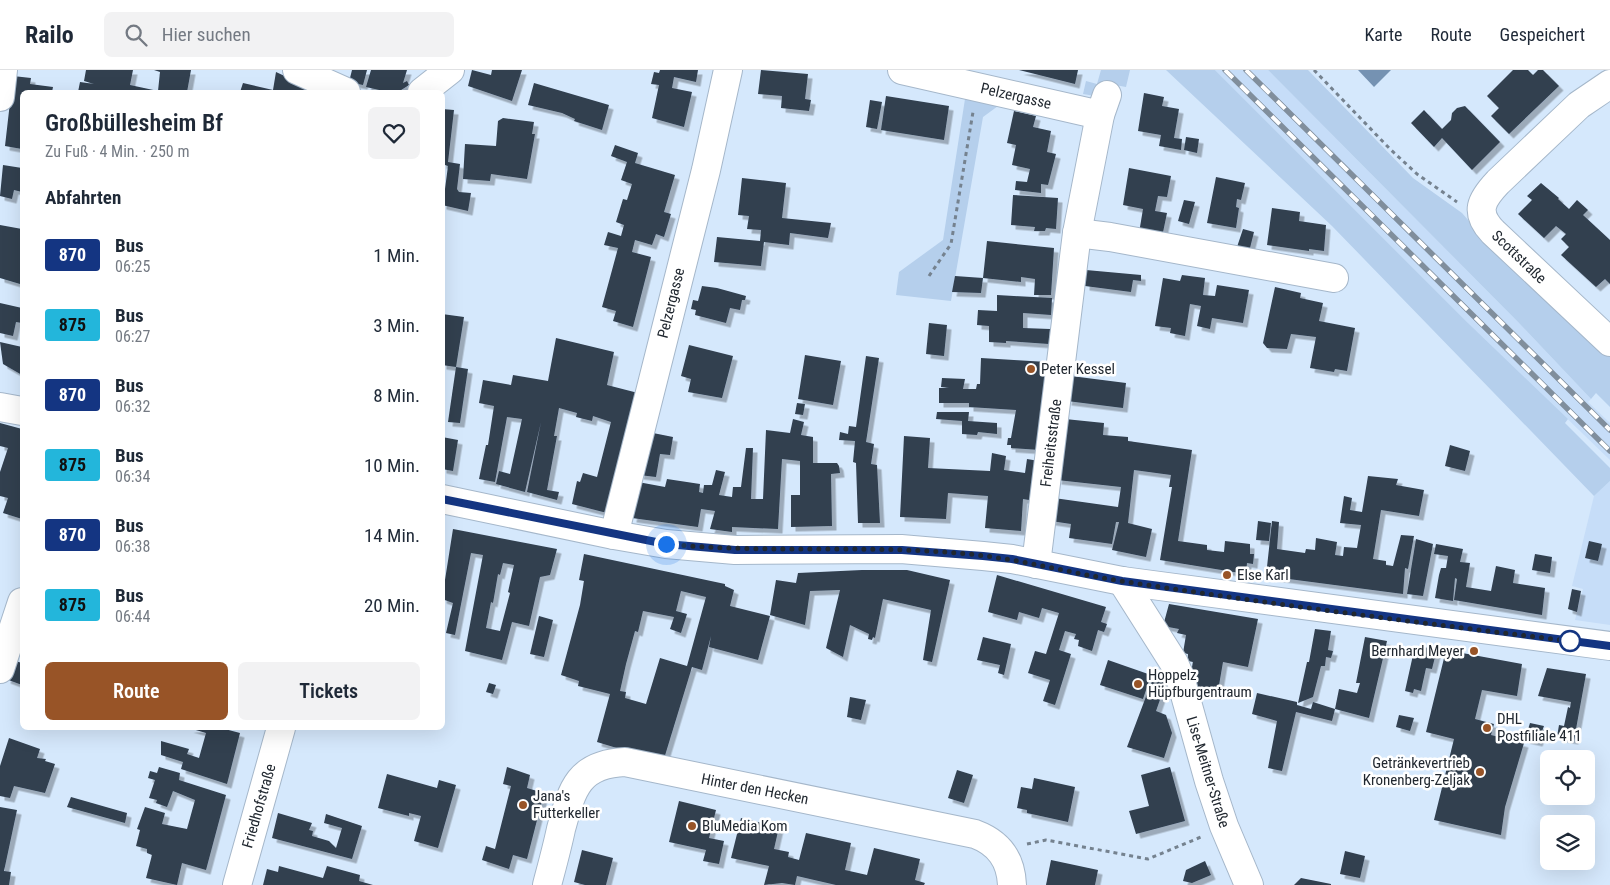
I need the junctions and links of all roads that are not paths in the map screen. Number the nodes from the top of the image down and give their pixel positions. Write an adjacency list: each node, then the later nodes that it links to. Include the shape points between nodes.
1 (3, 70): 9 (street)
2 (297, 70): 7 (street)
3 (450, 70): 8 (street)
4 (728, 70): 17 (street, Pelzergasse)
5 (902, 70): 10 (street, Pelzergasse, via 978,87)
6 (1610, 84): 13 (street, Scottstraße, via 1579,106 1498,182 1486,195 1481,215 1493,232)
7 (342, 90)
8 (425, 90)
9 (0, 97)
10 (1103, 105): 11 (street, Freiheitsstraße)
11 (1077, 233): 12 (street); 18 (street, Freiheitsstraße)
12 (1334, 278)
13 (1610, 342)
14 (0, 407): 15 (street)
15 (20, 411)
16 (445, 500): 17 (street)
17 (614, 535): 18 (street, via 702,548 936,551)
18 (1036, 564): 19 (street)
19 (1122, 581): 21 (street); 27 (street, Lise-Meitner-Straße, via 1180,677 1209,782)
20 (20, 608): 22 (street)
21 (1610, 646)
22 (0, 669)
23 (280, 730): 24 (street, Friedhofstraße)
24 (237, 885)
25 (547, 885): 26 (street, Hinter den Hecken, via 572,792 595,768 626,762 986,838 1000,850 1010,866)
26 (1012, 885)
27 (1249, 885)

